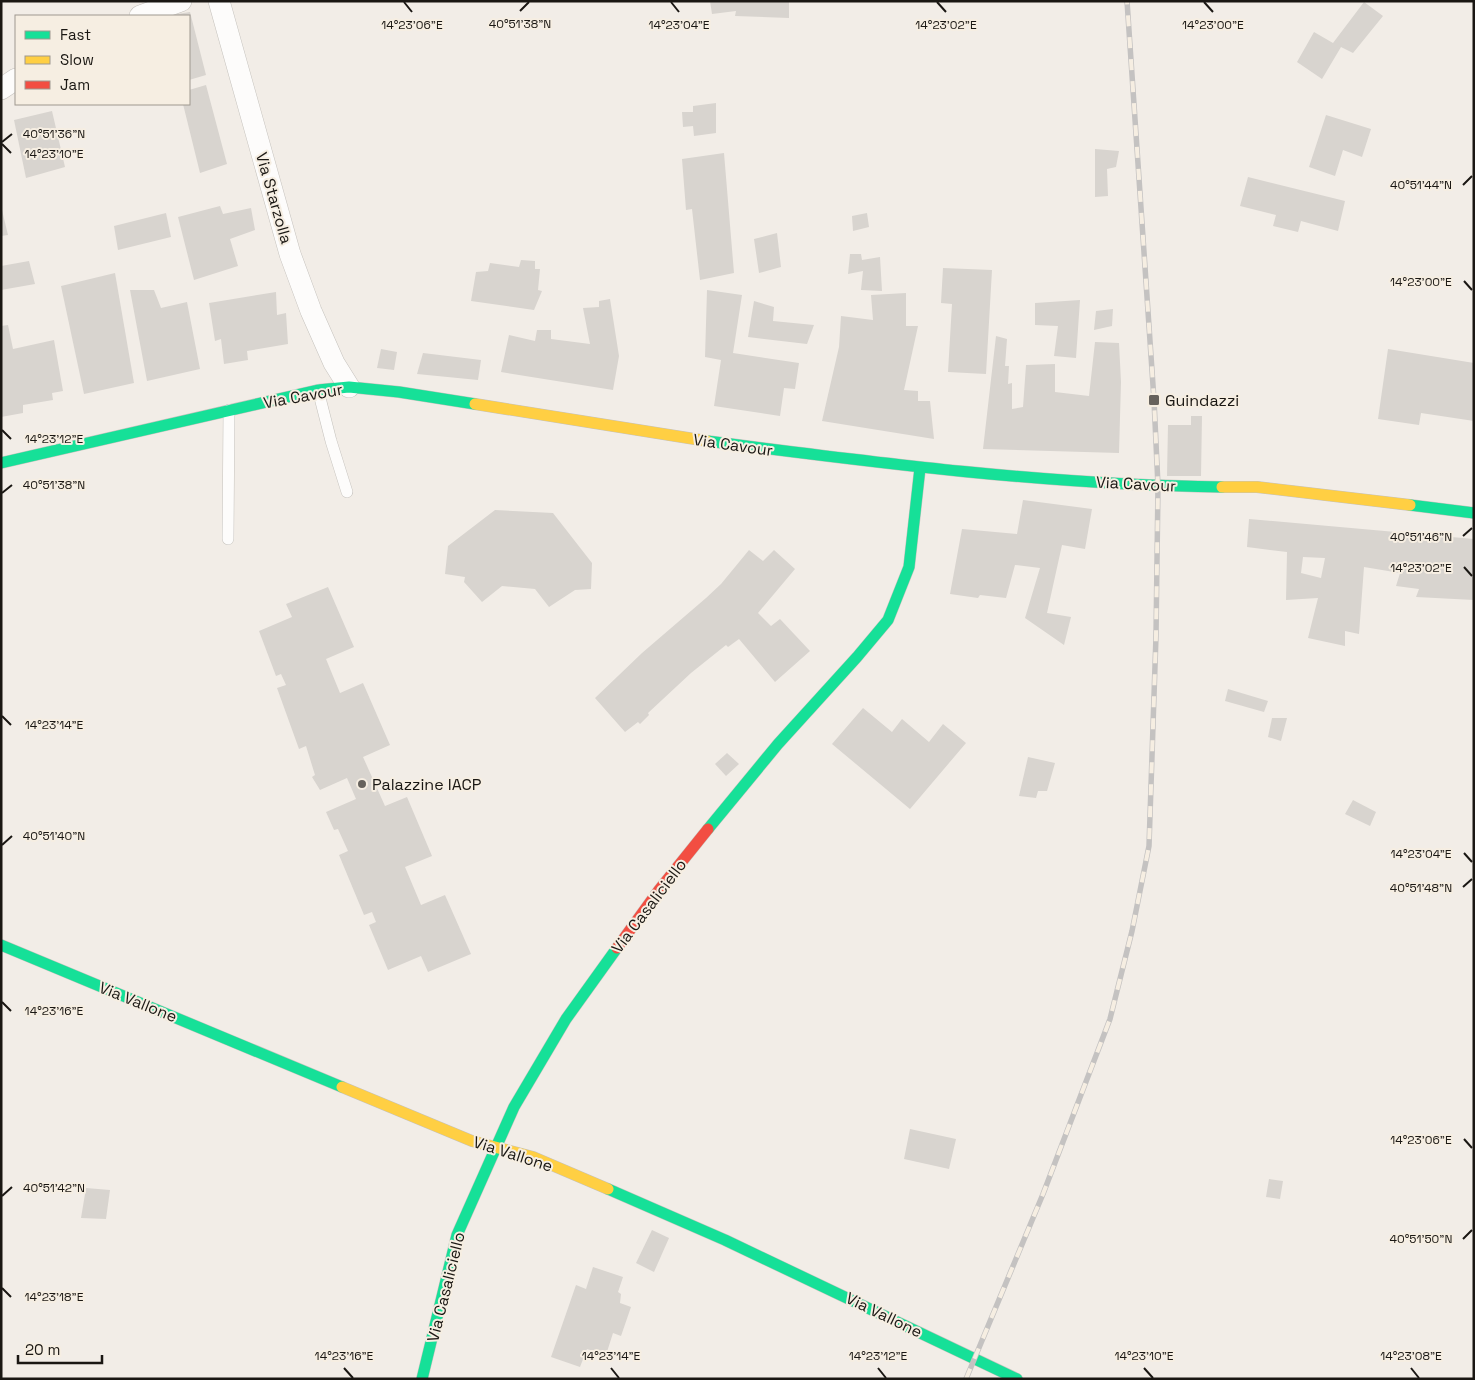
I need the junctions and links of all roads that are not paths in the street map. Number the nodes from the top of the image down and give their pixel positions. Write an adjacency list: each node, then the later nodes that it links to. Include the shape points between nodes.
1 (181, 1): 3 (street)
2 (219, 1): 6 (street, Via Starzolla, via 290,254 334,364)
3 (143, 15)
4 (15, 79): 5 (street)
5 (1, 89)
6 (349, 387): 7 (street, Via Cavour); 10 (street, Via Cavour, via 399,392 684,438)
7 (318, 390): 8 (street, Via Cavour); 11 (lane)
8 (228, 410): 9 (street, Via Cavour); 13 (lane)
9 (1, 463)
10 (920, 468): 12 (street, Via Cavour, via 1158,486 1257,487); 15 (street, Via Casaliciello, via 910,567 888,620 778,744 659,890 566,1019 514,1107)
11 (347, 492)
12 (1474, 513)
13 (228, 539)
14 (1, 946): 15 (street, Via Vallone, via 463,1137)
15 (496, 1147): 16 (street, Via Casaliciello, via 458,1235); 17 (street, Via Vallone, via 533,1157 725,1240)
16 (422, 1379)
17 (1018, 1379)

